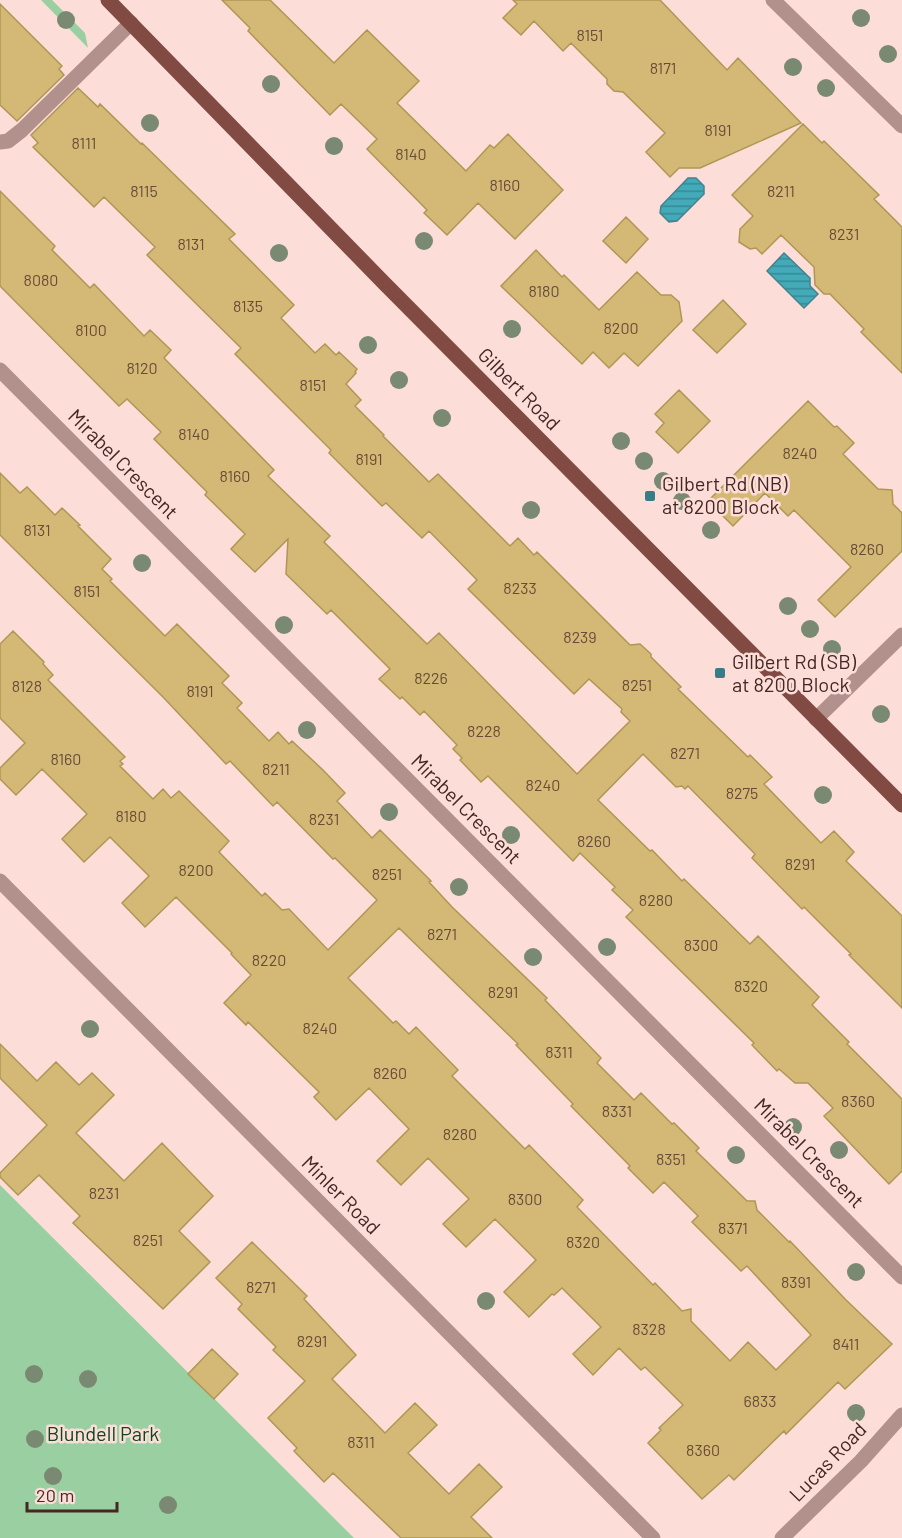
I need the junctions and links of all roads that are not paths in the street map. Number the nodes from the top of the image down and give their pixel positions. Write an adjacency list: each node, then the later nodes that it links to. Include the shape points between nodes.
1 (108, 0): 3 (main road, Gilbert Road)
2 (773, 0): 4 (street)
3 (131, 23): 5 (street, via 22,130); 8 (main road, Gilbert Road)
4 (902, 126)
5 (0, 142)
6 (0, 370): 11 (street, Mirabel Crescent)
7 (902, 635): 8 (street)
8 (816, 719): 9 (main road, Gilbert Road)
9 (902, 805)
10 (0, 881): 13 (street, Minler Road)
11 (902, 1277)
12 (902, 1415): 14 (street, Lucas Road)
13 (653, 1538)
14 (782, 1538)

